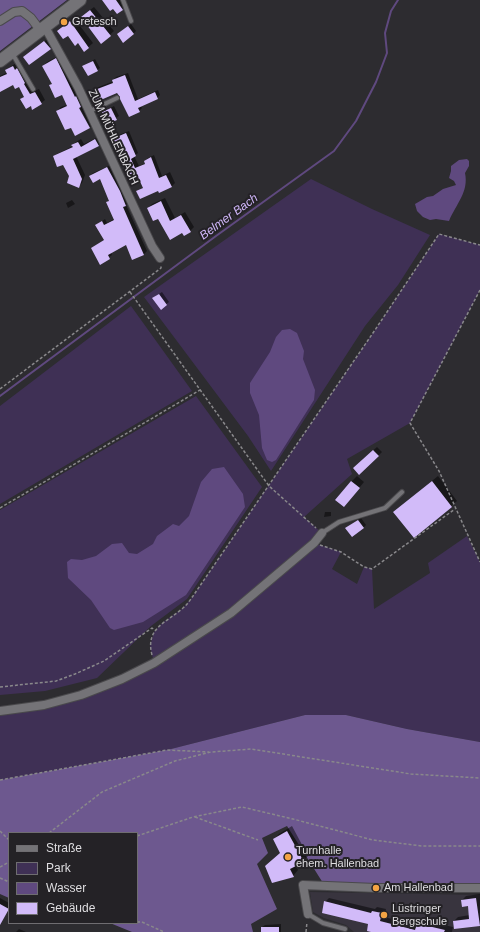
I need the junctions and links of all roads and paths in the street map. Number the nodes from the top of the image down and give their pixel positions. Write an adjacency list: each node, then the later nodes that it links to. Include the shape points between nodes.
1 (80, 0): 5 (street)
2 (123, 0): 4 (lane)
3 (0, 21): 5 (street, ZUM MÜHLENBACH, via 14,12 22,11)
4 (130, 21)
5 (42, 28): 6 (street); 10 (street, ZUM MÜHLENBACH, via 78,87)
6 (12, 52): 7 (street); 8 (lane)
7 (0, 61)
8 (33, 89)
9 (117, 98): 10 (lane)
10 (89, 111): 12 (street, ZUM MÜHLENBACH)
11 (480, 245): 17 (path, via 439,234)
12 (160, 258): 14 (path, via 161,268)
13 (480, 290): 20 (path, via 410,423 439,471)
14 (130, 292): 15 (path); 16 (path)
15 (0, 389)
16 (200, 390): 17 (path); 19 (path)
17 (269, 486): 21 (path); 24 (path, via 193,596 183,608)
18 (402, 492): 21 (lane, via 385,508 339,522)
19 (0, 508)
20 (455, 509): 22 (path, via 372,569 364,567 341,552); 23 (path)
21 (322, 533): 22 (street)
22 (314, 543): 25 (street, via 231,613)
23 (480, 562)
24 (155, 630): 25 (path, via 150,646); 26 (path, via 152,628 104,661 56,681)
25 (154, 662): 27 (street, via 122,679 81,695 44,705)
26 (0, 687)
27 (0, 711)
28 (211, 752): 29 (path, via 251,749 411,774); 30 (path, via 167,750); 33 (path, via 175,761 102,792)
29 (480, 778)
30 (0, 780)
31 (193, 816): 34 (path); 36 (path); 37 (path, via 242,807 374,840 422,846)
32 (0, 831): 35 (path)
33 (50, 832)
34 (138, 836)
35 (8, 839)
36 (258, 840)
37 (480, 846)
38 (480, 888): 39 (street, via 303,885)
39 (308, 914): 41 (lane, via 323,923); 43 (path)
40 (138, 922): 42 (path)
41 (345, 930)
42 (164, 932)
43 (306, 932)

